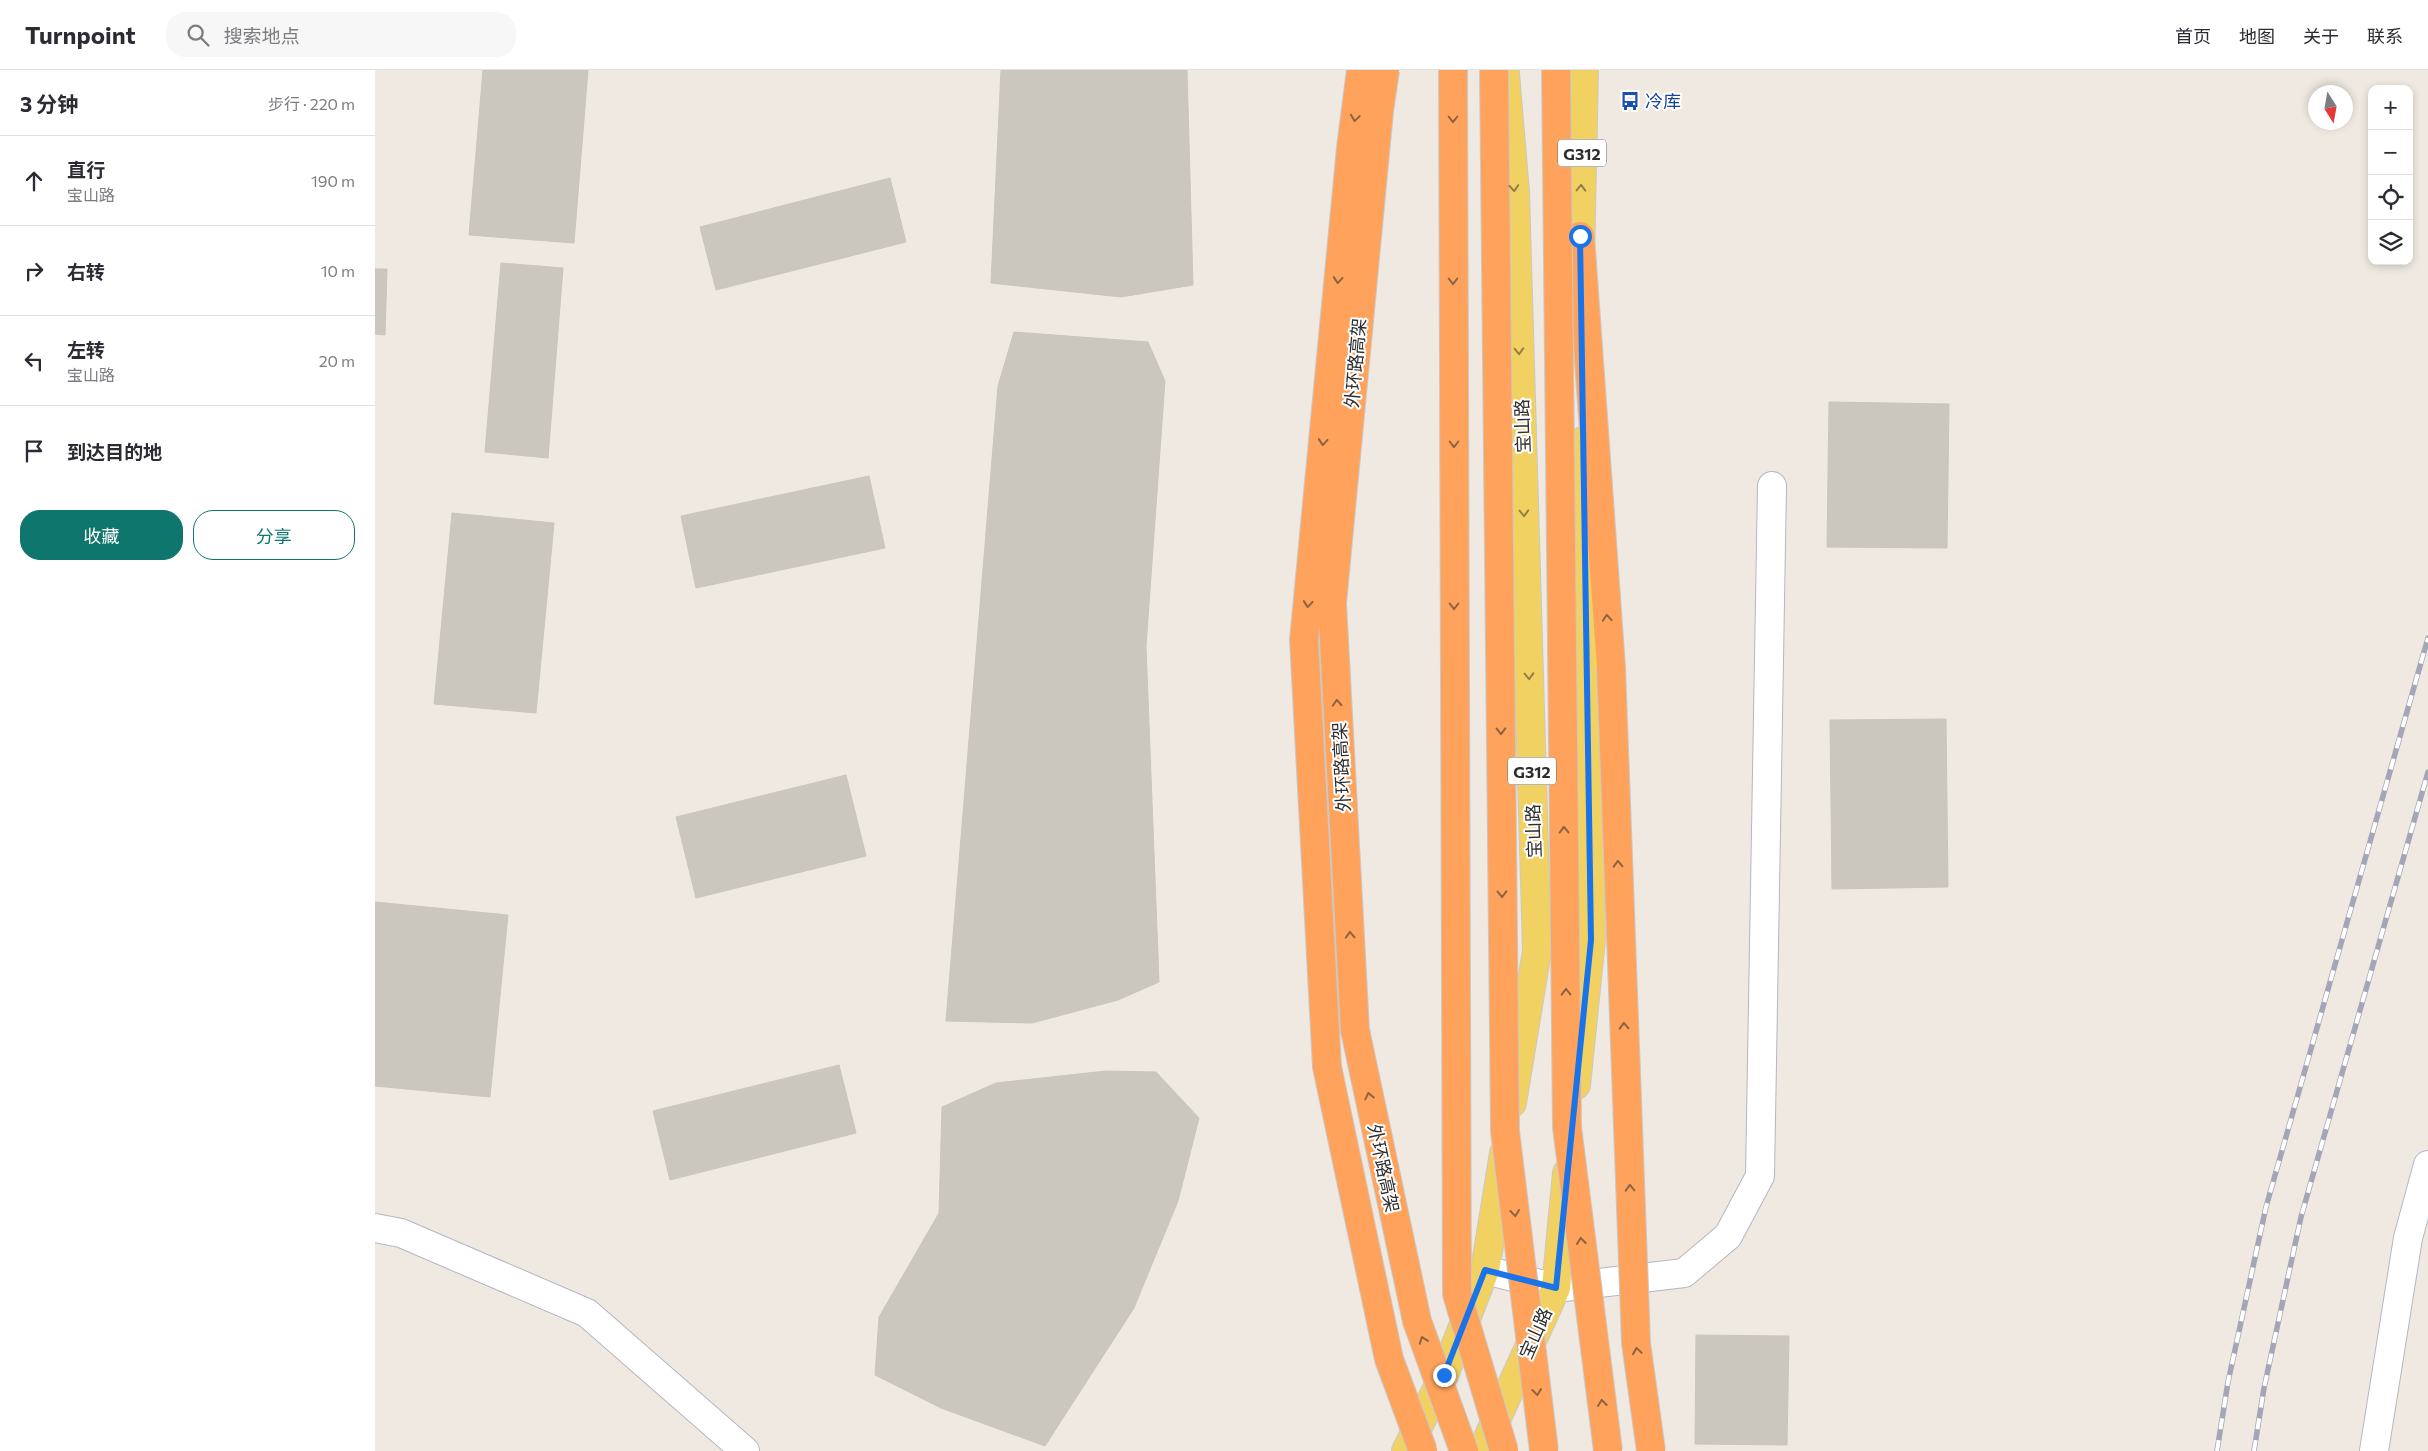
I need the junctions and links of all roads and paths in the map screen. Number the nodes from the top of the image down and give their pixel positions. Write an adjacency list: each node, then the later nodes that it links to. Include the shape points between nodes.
1 (1361, 70): 16 (highway, 外环路高架, one-way to 16, bridge, via 1304,640 1327,1067 1389,1359)
2 (1385, 70): 17 (highway, 外环路高架, one-way to 2, bridge, via 1417,1321 1355,1030 1332,603)
3 (1453, 70): 19 (highway, one-way to 19, bridge, via 1457,1294)
4 (1494, 70): 20 (highway, one-way to 20, bridge, via 1505,1131)
5 (1505, 70): 12 (main road, 宝山路 / G312, one-way to 12, via 1515,192 1537,951)
6 (1556, 70): 21 (highway, one-way to 6, bridge, via 1567,1127)
7 (1584, 70): 8 (main road, 宝山路 / G312, one-way to 7)
8 (1580, 236): 13 (main road, 宝山路 / G312, via 1591,940); 22 (highway, one-way to 8, bridge, via 1636,1344 1611,667)
9 (1772, 486): 13 (street, via 1760,1176 1728,1236 1684,1273)
10 (2428, 1165): 23 (street, via 2408,1238)
11 (375, 1228): 14 (street, via 401,1233 587,1313)
12 (1485, 1270): 13 (street); 15 (main road, 宝山路 / G312, via 1444,1375)
13 (1556, 1288): 18 (main road, 宝山路 / G312)
14 (745, 1451)
15 (1406, 1451)
16 (1423, 1451)
17 (1464, 1451)
18 (1483, 1451)
19 (1504, 1451)
20 (1544, 1451)
21 (1608, 1451)
22 (1651, 1451)
23 (2374, 1451)

